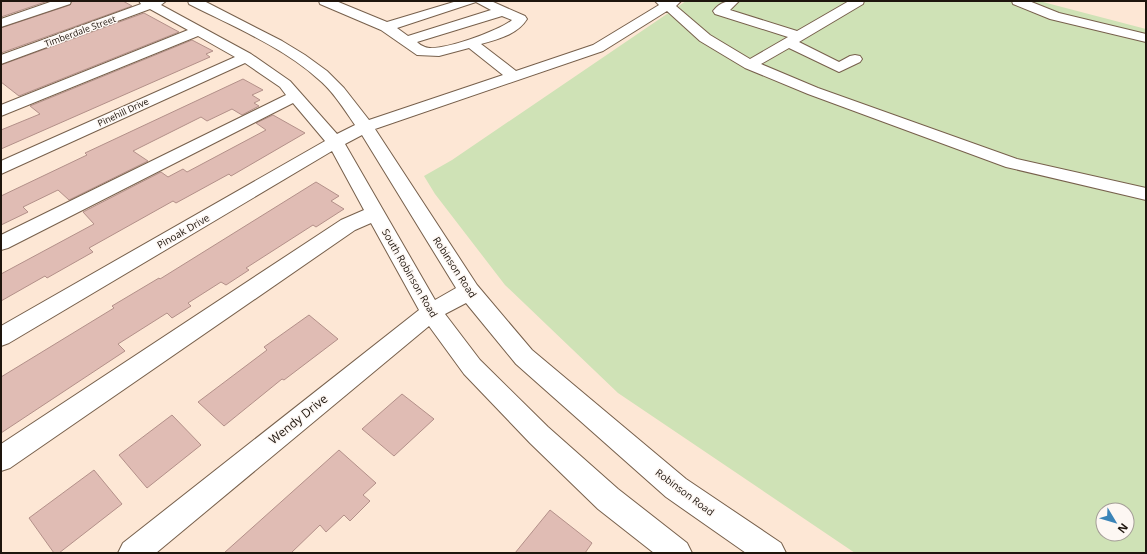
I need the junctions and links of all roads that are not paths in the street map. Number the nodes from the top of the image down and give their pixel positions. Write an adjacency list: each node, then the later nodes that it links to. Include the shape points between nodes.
1 (65, 1): 14 (street)
2 (194, 1): 28 (street, Robinson Road, via 300,58 322,74 339,91)
3 (325, 1): 15 (street)
4 (440, 1): 12 (street)
5 (470, 1): 12 (street)
6 (481, 1): 13 (street)
7 (733, 1): 18 (street, via 720,11)
8 (858, 1): 18 (street)
9 (1018, 1): 17 (street, via 1055,16)
10 (152, 2): 16 (street, South Robinson Road); 23 (street, Timberdale Street)
11 (668, 2): 24 (street, via 705,38); 25 (street, Pinoak Drive, via 598,48)
12 (453, 6): 15 (street)
13 (503, 11): 19 (street); 20 (street, via 520,19 518,24)
14 (1, 23)
15 (386, 27): 19 (street)
16 (198, 31): 21 (street, South Robinson Road); 27 (street)
17 (1146, 38)
18 (793, 39): 22 (street, via 839,68); 24 (street)
19 (406, 41): 20 (street, via 422,52 439,52)
20 (471, 43): 25 (street)
21 (246, 57): 26 (street, South Robinson Road, via 285,84); 30 (street, Pinehill Drive)
22 (855, 59)
23 (1, 60)
24 (750, 65): 31 (street, via 813,91 1012,162)
25 (514, 77): 28 (street, Pinoak Drive)
26 (295, 96): 29 (street, South Robinson Road); 33 (street)
27 (1, 111)
28 (366, 127): 29 (street, Pinoak Drive); 34 (street, Robinson Road)
29 (335, 142): 32 (street, South Robinson Road); 36 (street, Pinoak Drive)
30 (1, 168)
31 (1146, 194)
32 (375, 213): 35 (street, South Robinson Road); 37 (street, via 348,225)
33 (1, 243)
34 (469, 291): 35 (street, Wendy Drive); 40 (street, Robinson Road, via 524,357 676,488)
35 (431, 312): 38 (street, South Robinson Road, via 472,367 539,435); 39 (street, Wendy Drive)
36 (1, 337)
37 (1, 460)
38 (666, 550)
39 (132, 553)
40 (771, 553)

